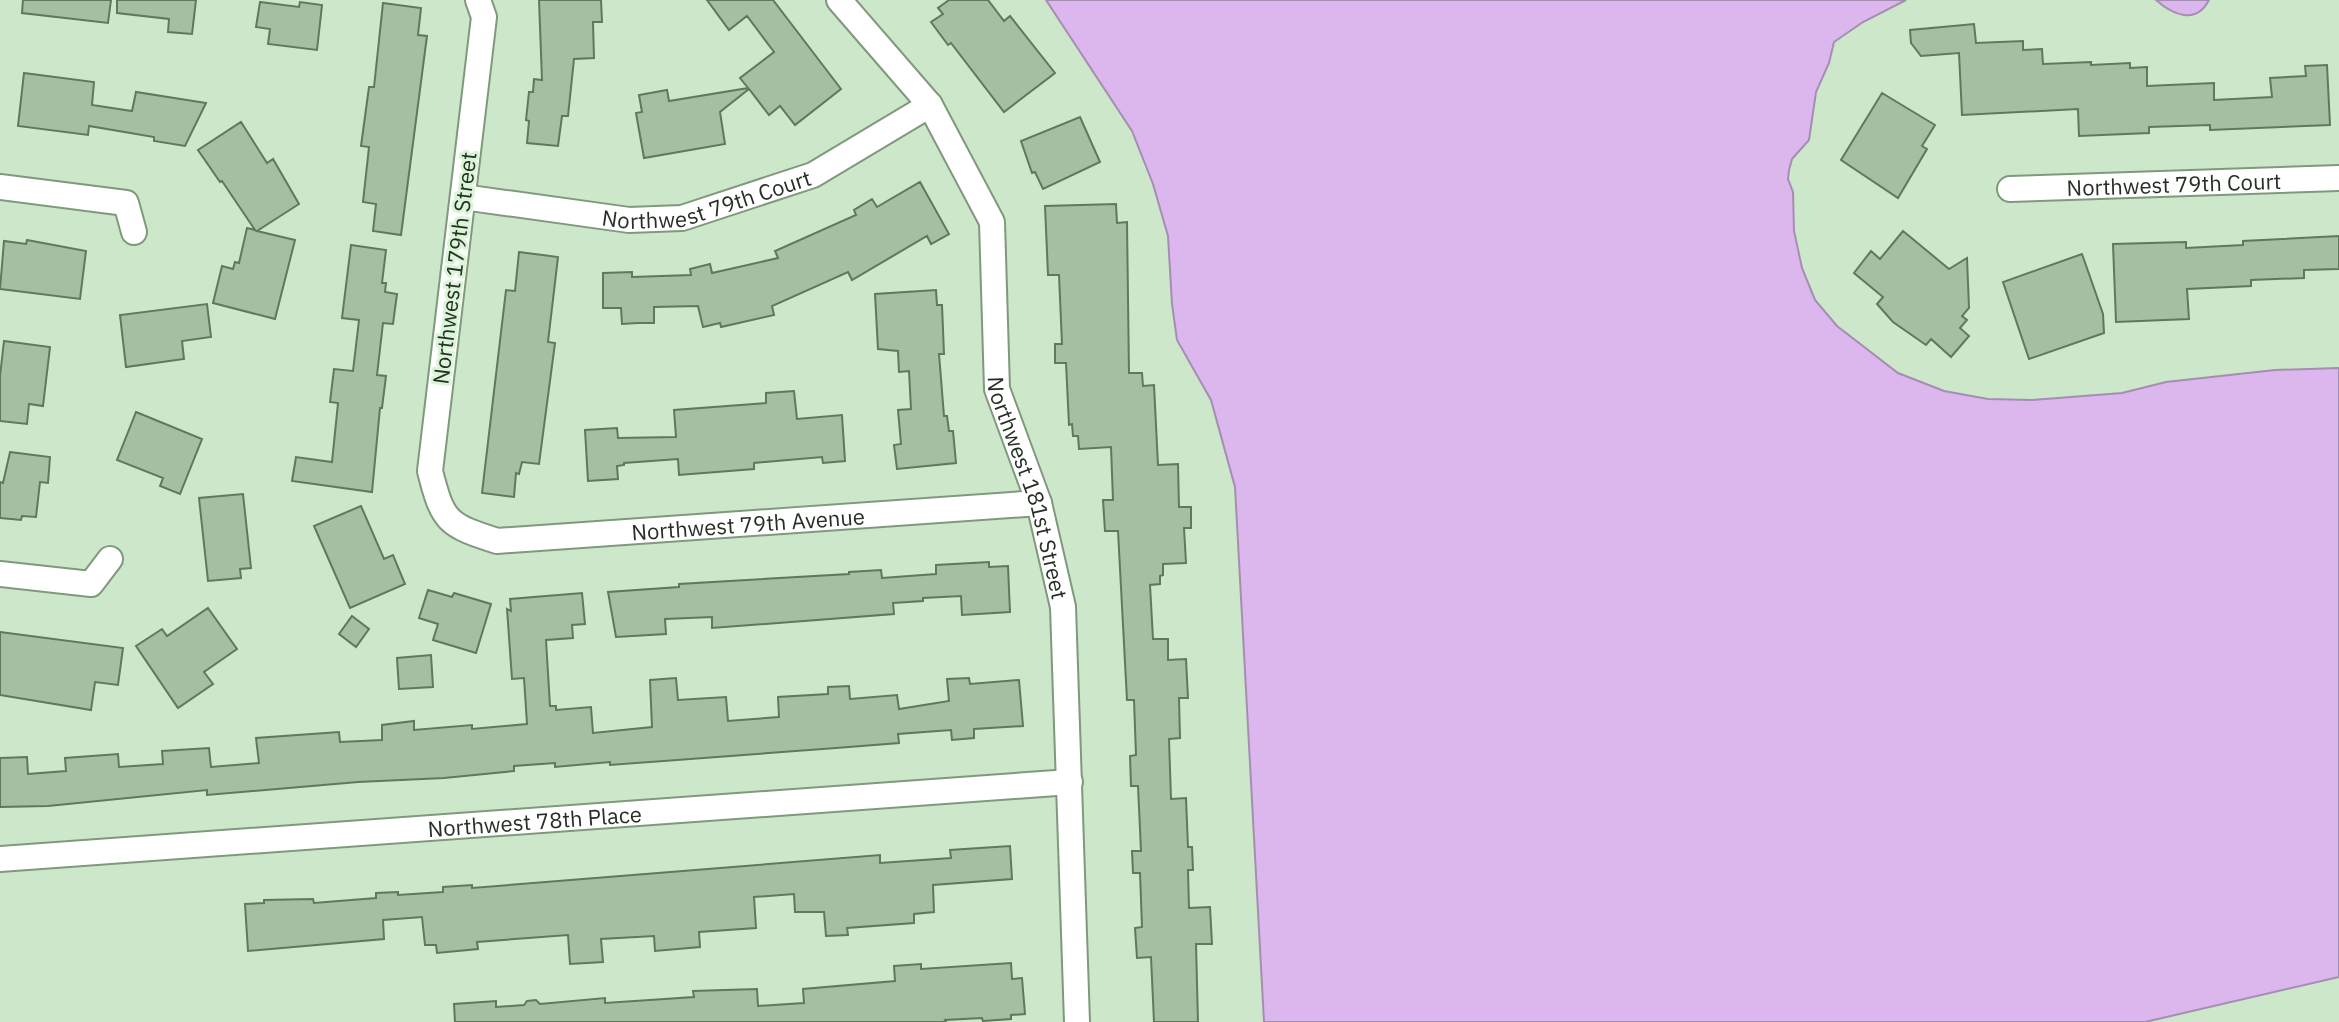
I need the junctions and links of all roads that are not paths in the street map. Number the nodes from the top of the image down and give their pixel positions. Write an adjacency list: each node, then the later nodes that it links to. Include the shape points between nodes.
1 (478, 0): 7 (street, Northwest 179th Street, via 484,17)
2 (839, 0): 3 (street, Northwest 181st Street)
3 (930, 105): 7 (street, Northwest 79th Court, via 813,175 682,218 629,220); 9 (street, Northwest 181st Street, via 992,222 997,389)
4 (2339, 178): 6 (street, Northwest 79th Court)
5 (0, 187): 8 (street, via 126,203)
6 (2010, 189)
7 (463, 197): 10 (street, Northwest 179th Street, via 430,471 438,506)
8 (134, 232)
9 (1039, 503): 10 (street, Northwest 79th Avenue, via 497,541); 13 (street, Northwest 181st Street, via 1063,607)
10 (459, 528)
11 (110, 559): 12 (street, via 91,584)
12 (0, 574)
13 (1070, 782): 14 (street, Northwest 78th Place); 15 (street, Northwest 181st Street)
14 (0, 859)
15 (1077, 1022)

